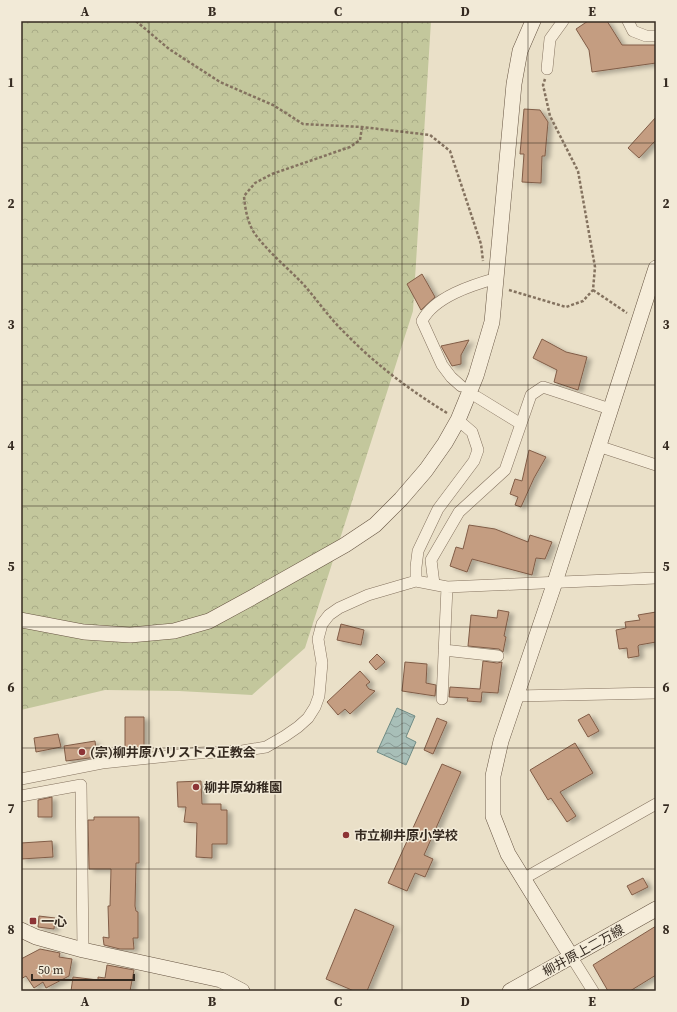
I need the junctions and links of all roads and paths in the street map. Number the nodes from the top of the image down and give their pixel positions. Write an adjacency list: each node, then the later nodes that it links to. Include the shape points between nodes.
1 (136, 21): 7 (path, via 169,49 220,82 273,105 303,124)
2 (533, 21): 9 (street, via 520,51 514,84)
3 (563, 21): 6 (street, via 550,39)
4 (628, 21): 5 (street, via 633,31 646,36)
5 (656, 36)
6 (547, 69): 10 (path, via 543,84 550,116 578,171 595,267)
7 (362, 127): 9 (path, via 430,135 450,151 481,244 483,265); 15 (path, via 360,140 350,147 272,174 255,183 244,196 246,210 254,233 345,334 379,364)
8 (656, 268): 11 (street)
9 (496, 282): 10 (path, via 566,307 583,300); 12 (street, via 474,285 451,295 426,314 422,321 442,365 451,378); 15 (street, via 492,322 476,376)
10 (593, 290): 11 (path)
11 (639, 321): 14 (street)
12 (461, 386)
13 (477, 397): 16 (street)
14 (610, 409): 16 (street, via 543,387 531,395); 17 (street)
15 (458, 420): 20 (street, via 472,432 478,450 474,461 438,509 418,551); 24 (street, via 426,470 375,525 209,621 174,631 130,634 84,632)
16 (521, 424): 22 (street, via 505,470 458,512 431,560)
17 (598, 446): 18 (street); 21 (street)
18 (656, 465)
19 (656, 578): 21 (street)
20 (416, 581): 22 (street); 30 (street, via 368,595 329,615 322,624 318,639 322,663 319,696 315,707 298,727 266,747 102,763)
21 (555, 582): 23 (street); 28 (street)
22 (434, 584): 23 (street)
23 (447, 587): 25 (street)
24 (21, 620)
25 (444, 650): 26 (street); 29 (street)
26 (498, 656)
27 (656, 693): 28 (street)
28 (516, 696): 33 (street, via 493,776 493,816 508,854)
29 (442, 699)
30 (21, 779)
31 (21, 796): 36 (street, via 81,785)
32 (656, 804): 33 (street)
33 (523, 879): 37 (street)
34 (656, 909): 37 (street, 柳井原上二万線)
35 (21, 930): 36 (street, via 36,937)
36 (83, 950): 38 (street, via 221,980)
37 (571, 956): 39 (street, 柳井原上二万線); 40 (street)
38 (242, 991)
39 (510, 991)
40 (593, 991)

